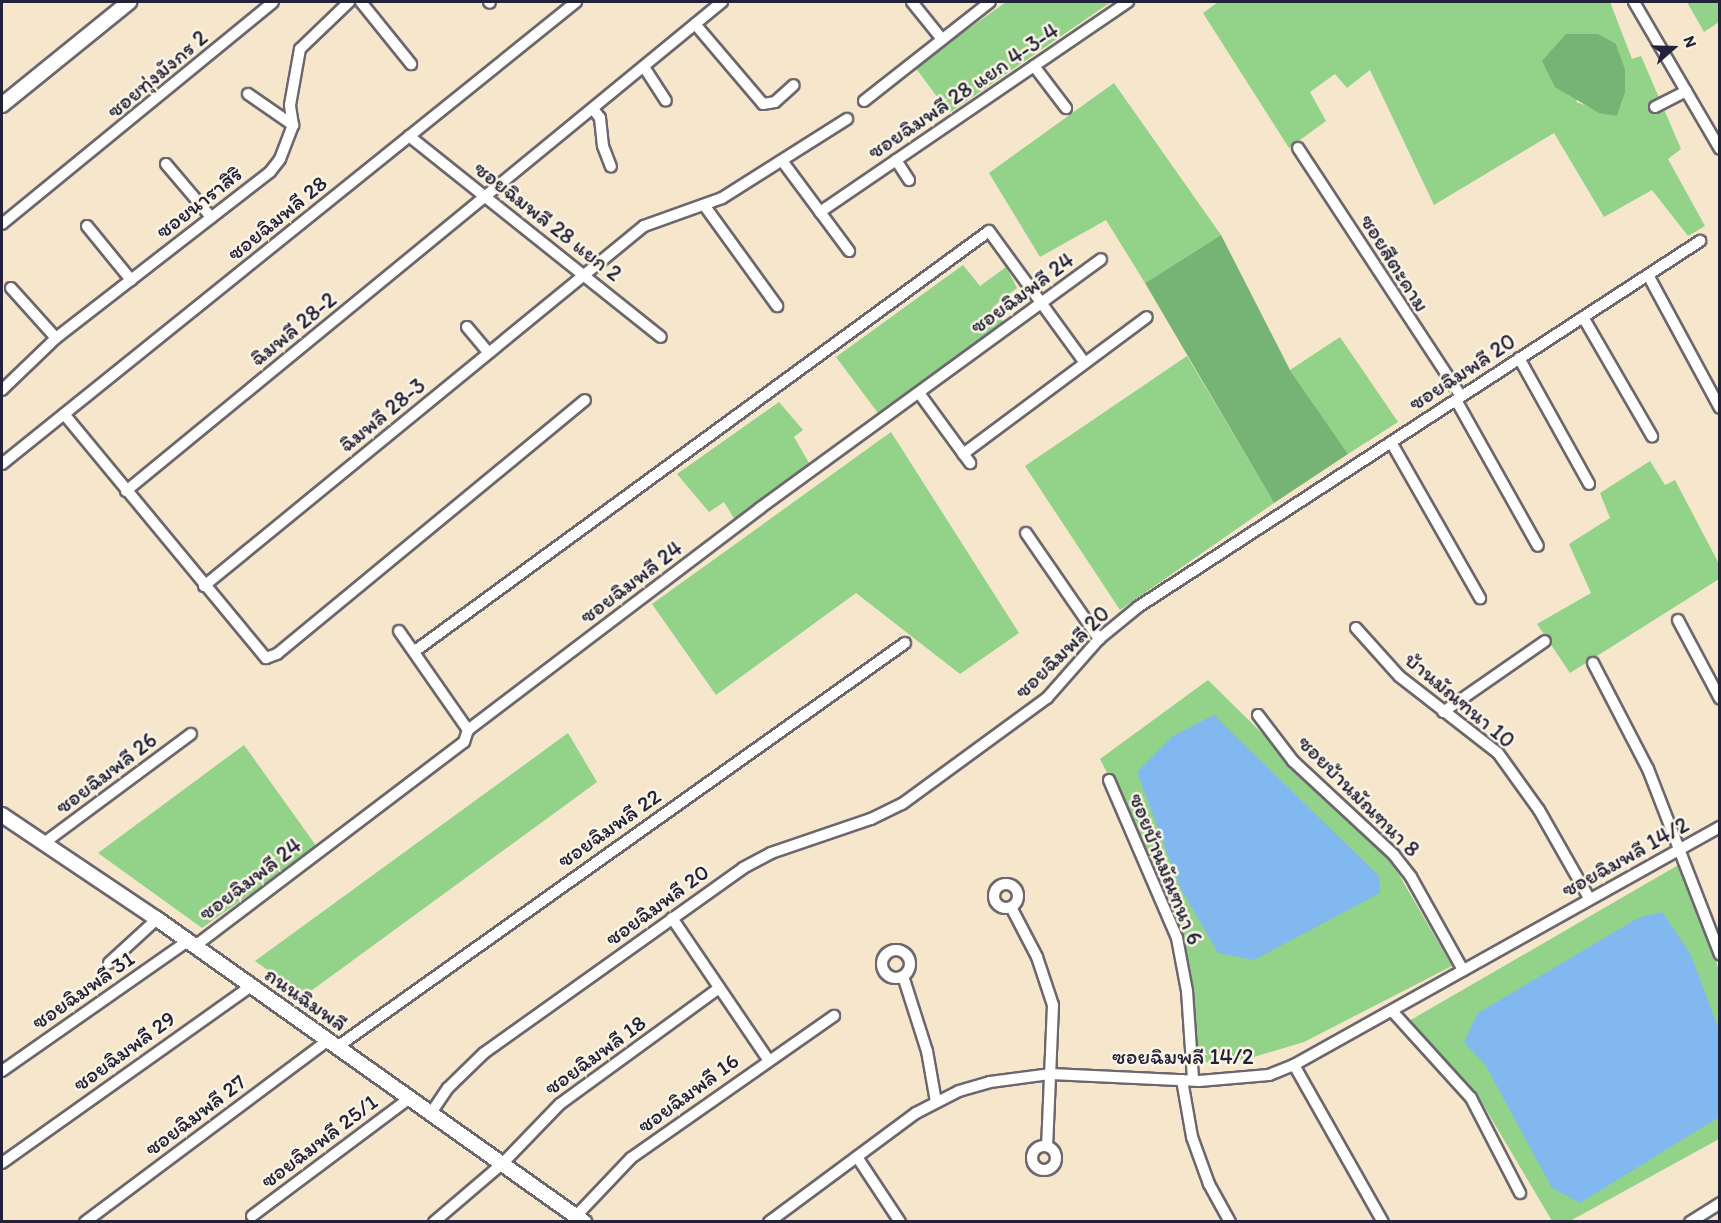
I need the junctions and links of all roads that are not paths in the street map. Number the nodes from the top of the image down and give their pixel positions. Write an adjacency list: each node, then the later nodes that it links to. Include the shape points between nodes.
1 (129, 2): 19 (street)
2 (273, 2): 39 (street, ซอยทุ่งมังกร 2)
3 (349, 2): 26 (street, ซอยนาราสิริ, via 300,49 290,105)
4 (361, 2): 13 (street)
5 (576, 2): 27 (street, ซอยฉิมพลี 28)
6 (722, 2): 11 (street, ฉิมพลี 28-2)
7 (912, 2): 12 (street)
8 (990, 2): 12 (street)
9 (1128, 2): 14 (street, ซอยฉิมพลี 28 แยก 4-3-4)
10 (1634, 2): 17 (street)
11 (695, 24): 15 (street, ฉิมพลี 28-2); 16 (street, via 763,104 775,102)
12 (941, 38): 21 (street)
13 (411, 64)
14 (1034, 66): 24 (street); 30 (street, ซอยฉิมพลี 28 แยก 4-3-4)
15 (644, 67): 20 (street); 23 (street, ฉิมพลี 28-2)
16 (794, 86)
17 (1686, 91): 22 (street); 29 (street)
18 (248, 94): 26 (street)
19 (4, 98)
20 (666, 101)
21 (864, 101)
22 (1655, 107)
23 (593, 108): 33 (street, via 600,118 605,155); 35 (street, ฉิมพลี 28-2)
24 (1066, 108)
25 (847, 119): 31 (street, ฉิมพลี 28-3)
26 (292, 125): 38 (street, ซอยนาราสิริ, via 280,159 270,172)
27 (409, 136): 35 (street, ซอยฉิมพลี 28 แยก 2); 63 (street, ซอยฉิมพลี 28)
28 (1298, 148): 60 (street, ซอยสีตะคาม)
29 (1719, 149)
30 (896, 160): 34 (street); 37 (street, ซอยฉิมพลี 28 แยก 4-3-4)
31 (783, 162): 36 (street, ฉิมพลี 28-3); 37 (street)
32 (166, 164): 38 (street)
33 (611, 167)
34 (909, 180)
35 (486, 196): 44 (street, ซอยฉิมพลี 28 แยก 2); 68 (street, ฉิมพลี 28-2)
36 (704, 205): 44 (street, ฉิมพลี 28-3, via 644,226); 49 (street)
37 (820, 212): 42 (street)
38 (211, 217): 46 (street, ซอยนาราสิริ)
39 (2, 224)
40 (87, 226): 46 (street)
41 (1700, 241): 45 (street, ซอยฉิมพลี 20)
42 (849, 251)
43 (1101, 260): 48 (street, ซอยฉิมพลี 24)
44 (584, 274): 53 (street, ซอยฉิมพลี 28 แยก 2); 55 (street, ฉิมพลี 28-3)
45 (1648, 275): 51 (street, ซอยฉิมพลี 20); 62 (street)
46 (131, 280): 54 (street, ซอยนาราสิริ)
47 (11, 288): 54 (street)
48 (1040, 305): 57 (street); 59 (street, ซอยฉิมพลี 24); 79 (street, via 989,231)
49 (777, 306)
50 (1147, 317): 57 (street)
51 (1583, 317): 56 (street, ซอยฉิมพลี 20); 64 (street)
52 (467, 327): 55 (street)
53 (661, 337)
54 (56, 338): 58 (street, ซอยนาราสิริ)
55 (488, 352): 71 (street, ฉิมพลี 28-3)
56 (1519, 358): 60 (street, ซอยฉิมพลี 20); 67 (street)
57 (1085, 363): 59 (street, via 966,458)
58 (2, 390)
59 (919, 393): 84 (street, ซอยฉิมพลี 24)
60 (1458, 398): 65 (street, ซอยฉิมพลี 20); 70 (street, ซอยสีตะคาม)
61 (585, 399): 71 (street, via 276,654 266,658 257,651)
62 (1719, 408)
63 (64, 414): 66 (street, ซอยฉิมพลี 28); 68 (street)
64 (1652, 436)
65 (1391, 442): 72 (street); 76 (street, ซอยฉิมพลี 20, via 1138,607)
66 (2, 464)
67 (1589, 483)
68 (126, 491): 71 (street)
69 (1026, 534): 76 (street)
70 (1538, 546)
71 (204, 586)
72 (1480, 598)
73 (1678, 620): 81 (street)
74 (1356, 628): 82 (street, บ้านมัณฑนา 10, via 1399,676)
75 (399, 631): 79 (street)
76 (1099, 639): 93 (street, ซอยฉิมพลี 20, via 1047,698 902,804 871,819 771,853)
77 (1545, 641): 82 (street)
78 (905, 643): 104 (street, ซอยฉิมพลี 22)
79 (415, 651): 84 (street)
80 (1593, 663): 90 (street, via 1648,769)
81 (1719, 699)
82 (1443, 712): 91 (street, บ้านมัณฑนา 10, via 1498,753 1518,777)
83 (1258, 715): 98 (street, ซอยบ้านมัณฑนา 8, via 1293,761 1394,855 1416,884)
84 (468, 730): 95 (street, ซอยฉิมพลี 24, via 464,742)
85 (191, 734): 89 (street, ซอยฉิมพลี 26)
86 (1109, 780): 109 (street, ซอยบ้านมัณฑนา 6, via 1177,938 1187,991)
87 (2, 815): 89 (street, ถนนฉิมพลี)
88 (1719, 827): 90 (street, ซอยฉิมพลี 14/2)
89 (45, 843): 94 (street, ถนนฉิมพลี)
90 (1679, 849): 91 (street, ซอยฉิมพลี 14/2); 96 (street)
91 (1589, 898): 98 (street, ซอยฉิมพลี 14/2)
92 (1011, 907): 108 (street, via 1037,957 1053,1005)
93 (672, 918): 101 (street); 112 (street, ซอยฉิมพลี 20, via 484,1053 448,1088)
94 (157, 919): 95 (street, ถนนฉิมพลี); 97 (street)
95 (191, 943): 100 (street, ถนนฉิมพลี); 107 (street, ซอยฉิมพลี 31)
96 (1719, 955)
97 (109, 963)
98 (1463, 970): 102 (street, ซอยฉิมพลี 14/2)
99 (903, 976): 111 (street, via 927,1051)
100 (251, 986): 104 (street, ถนนฉิมพลี); 115 (street, ซอยฉิมพลี 29)
101 (719, 988): 105 (street); 116 (street, ซอยฉิมพลี 18, via 560,1104)
102 (1393, 1012): 106 (street, ซอยฉิมพลี 14/2); 117 (street, via 1471,1098)
103 (834, 1016): 105 (street, ซอยฉิมพลี 16)
104 (332, 1043): 110 (street, ถนนฉิมพลี); 121 (street, ซอยฉิมพลี 27)
105 (768, 1059): 120 (street, ซอยฉิมพลี 16, via 617,1170)
106 (1294, 1065): 109 (street, ซอยฉิมพลี 14/2, via 1269,1075); 126 (street)
107 (2, 1071)
108 (1051, 1074): 109 (street, ซอยฉิมพลี 14/2); 111 (street, ซอยฉิมพลี 14/2, via 990,1082); 113 (street)
109 (1187, 1080): 125 (street, ซอยบ้านมัณฑนา 6, via 1192,1137 1209,1184)
110 (410, 1098): 112 (street, ถนนฉิมพลี); 119 (street, ซอยฉิมพลี 25/1)
111 (936, 1102): 114 (street, ซอยฉิมพลี 14/2)
112 (431, 1113): 116 (street, ถนนฉิมพลี)
113 (1047, 1146)
114 (857, 1157): 123 (street, ซอยฉิมพลี 14/2); 124 (street)
115 (2, 1163)
116 (502, 1164): 120 (street, ถนนฉิมพลี); 122 (street, ซอยฉิมพลี 18)
117 (1520, 1193)
118 (1719, 1203): 127 (street)
119 (252, 1216)
120 (580, 1219)
121 (85, 1221)
122 (434, 1221)
123 (769, 1221)
124 (900, 1221)
125 (1230, 1221)
126 (1383, 1221)
127 (1690, 1221)

